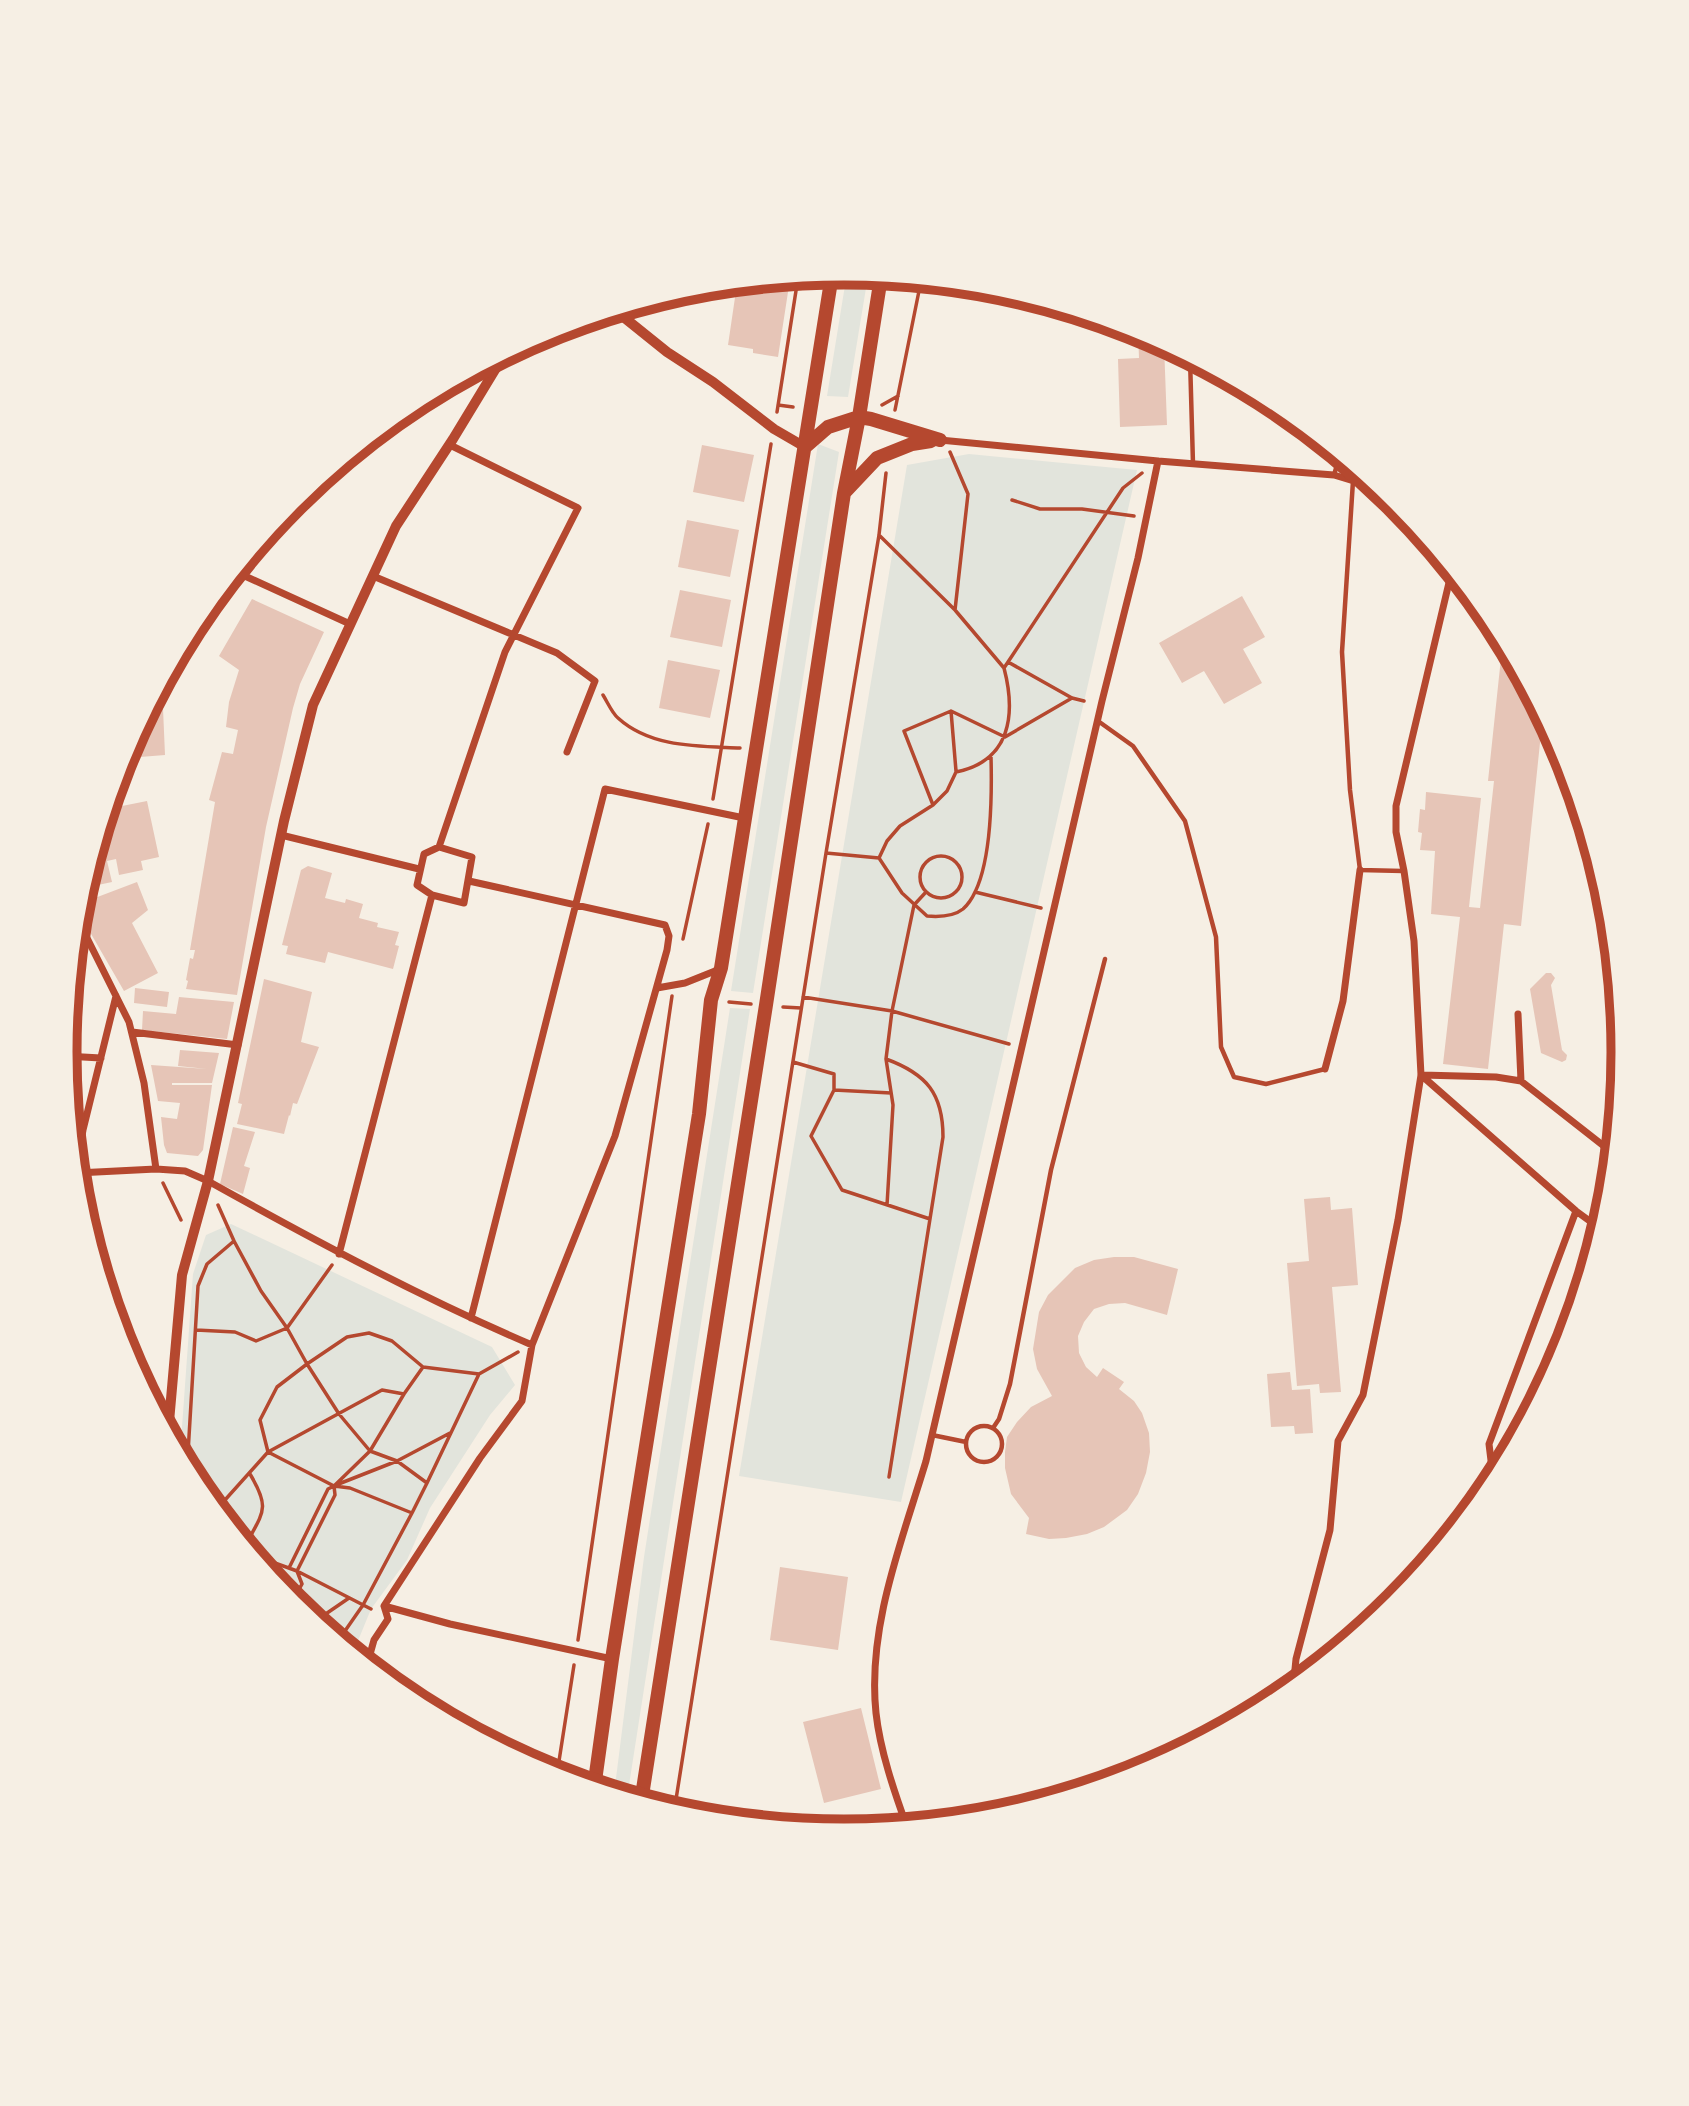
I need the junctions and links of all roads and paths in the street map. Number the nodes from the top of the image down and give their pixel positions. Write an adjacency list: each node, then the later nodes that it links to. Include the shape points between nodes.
1 (830, 286): 18 (main road)
2 (880, 286): 13 (main road)
3 (798, 287): 9 (path)
4 (919, 289): 8 (path)
5 (625, 318): 18 (street)
6 (1190, 368): 22 (lane)
7 (495, 370): 17 (street)
8 (898, 396): 10 (path); 14 (path)
9 (778, 405): 11 (path); 12 (path)
10 (881, 405)
11 (793, 407)
12 (776, 417)
13 (859, 417): 14 (main road); 18 (main road, via 828,427); 26 (main road)
14 (892, 426): 16 (main road)
15 (772, 439): 45 (path)
16 (940, 440): 19 (main road); 20 (street); 34 (path, via 947,445 968,494)
17 (450, 445): 32 (street, via 396,526); 36 (street, via 579,508)
18 (805, 447): 46 (main road)
19 (889, 453): 26 (main road, via 877,458); 30 (path)
20 (1158, 461): 22 (street); 28 (path, via 1123,488); 29 (street)
21 (1337, 464): 23 (lane)
22 (1194, 465): 23 (street)
23 (1334, 475): 24 (street)
24 (1353, 481): 25 (street); 58 (lane, via 1342,652)
25 (1358, 482)
26 (844, 493): 147 (main road)
27 (1012, 500): 28 (path, via 1040,509)
28 (1107, 513): 29 (path); 37 (path)
29 (1146, 518): 43 (street)
30 (879, 535): 34 (path); 55 (path)
31 (244, 576): 35 (street)
32 (373, 576): 35 (street); 36 (street)
33 (1449, 581): 59 (street, via 1396,806)
34 (955, 610): 38 (path)
35 (350, 624): 53 (street, via 313,705)
36 (513, 636): 39 (street, via 557,653); 54 (street)
37 (1008, 662): 38 (path); 40 (path)
38 (1004, 667): 44 (path, via 1010,692)
39 (594, 681): 45 (path, via 616,717 637,732 677,744); 47 (street)
40 (1072, 698): 41 (path); 44 (path)
41 (1084, 701)
42 (951, 710): 44 (path); 49 (path); 50 (path, via 904,731)
43 (1097, 721): 66 (street); 88 (lane, via 1133,746 1185,821 1216,937 1221,1047 1234,1077 1266,1083)
44 (1005, 737): 48 (path)
45 (721, 747): 46 (path); 51 (path)
46 (757, 749): 52 (main road)
47 (567, 752)
48 (991, 757): 49 (path, via 973,769); 62 (path, via 989,830)
49 (956, 772): 50 (path)
50 (933, 805): 56 (path, via 900,826)
51 (711, 810): 52 (street); 64 (street, via 605,789); 68 (path)
52 (744, 818): 70 (main road)
53 (281, 835): 57 (street); 82 (street)
54 (439, 847): 57 (street, via 424,854); 60 (street, via 472,857)
55 (826, 853): 56 (path); 74 (path)
56 (878, 858): 65 (path)
57 (419, 869): 63 (street, via 417,886)
58 (1360, 870): 59 (lane); 88 (street, via 1343,1001)
59 (1404, 871): 89 (street, via 1414,941)
60 (469, 881): 63 (street, via 464,903); 64 (street)
61 (926, 892): 61 (path, via 936,898 956,892 962,873 955,861 935,856 923,864 919,877); 65 (path)
62 (975, 892): 65 (path, via 963,909 946,917 927,916); 66 (path)
63 (432, 895): 104 (street)
64 (576, 905): 71 (street, via 665,925 669,936); 105 (street)
65 (914, 905): 79 (path)
66 (1053, 911): 83 (street)
67 (87, 937): 73 (street)
68 (683, 940)
69 (1105, 959): 115 (lane, via 1051,1170 1010,1384)
70 (721, 968): 71 (street, via 685,983); 143 (main road, via 711,1000 699,1115)
71 (657, 988): 108 (street, via 615,1136)
72 (673, 992): 141 (path)
73 (116, 995): 81 (street); 85 (street)
74 (803, 997): 78 (path); 79 (path)
75 (729, 1002): 76 (path)
76 (751, 1004)
77 (783, 1006): 78 (path)
78 (801, 1008): 87 (path)
79 (892, 1011): 83 (path); 86 (path)
80 (1518, 1014): 90 (street)
81 (132, 1032): 82 (street); 95 (street)
82 (238, 1045): 97 (street)
83 (1021, 1048): 117 (street)
84 (77, 1057): 85 (street)
85 (100, 1058): 93 (street)
86 (887, 1059): 92 (path); 100 (path, via 923,1078 935,1093 943,1116)
87 (793, 1062): 91 (path, via 834,1074); 148 (path)
88 (1325, 1069)
89 (1421, 1075): 90 (street); 99 (street); 144 (street, via 1363,1395 1338,1441 1330,1530)
90 (1521, 1081): 94 (street)
91 (834, 1090): 92 (path); 98 (path, via 811,1136 842,1190)
92 (891, 1093): 98 (path)
93 (82, 1131)
94 (1606, 1147)
95 (156, 1169): 96 (street); 97 (street, via 185,1171); 103 (path)
96 (87, 1172)
97 (208, 1181): 102 (path); 103 (street); 104 (street)
98 (887, 1205): 100 (path)
99 (1576, 1211): 101 (street); 123 (street, via 1489,1444)
100 (930, 1219): 125 (path)
101 (1592, 1223)
102 (234, 1241): 106 (path); 107 (path, via 207,1264 198,1286)
103 (191, 1242): 114 (street, via 182,1275)
104 (339, 1254): 105 (street); 106 (path)
105 (471, 1318): 108 (street)
106 (286, 1328): 107 (path, via 256,1341 235,1332); 109 (path)
107 (196, 1330): 119 (path)
108 (532, 1345): 111 (path); 137 (street, via 522,1401)
109 (307, 1364): 110 (path, via 347,1337 369,1333 393,1341); 113 (path); 121 (path, via 277,1387 260,1420)
110 (423, 1367): 111 (path); 112 (path)
111 (480, 1374): 116 (path)
112 (404, 1394): 113 (path, via 382,1390); 120 (path)
113 (339, 1414): 120 (path); 121 (path)
114 (169, 1417)
115 (993, 1428): 118 (lane, via 976,1428); 118 (lane, via 1002,1443 995,1459 983,1462 972,1458)
116 (452, 1432): 122 (path); 126 (path)
117 (932, 1435): 118 (lane); 149 (street, via 890,1581 875,1673 876,1713)
118 (966, 1442)
119 (188, 1450)
120 (370, 1451): 122 (path); 127 (path)
121 (268, 1452): 124 (path); 127 (path)
122 (397, 1461): 126 (path); 127 (path)
123 (1492, 1465)
124 (250, 1474): 128 (path); 130 (path, via 263,1495 263,1511)
125 (889, 1477)
126 (427, 1483): 129 (path)
127 (334, 1486): 129 (path); 132 (path, via 328,1489); 133 (path, via 335,1495)
128 (223, 1502)
129 (412, 1513): 136 (path)
130 (250, 1537)
131 (269, 1561): 132 (path)
132 (289, 1568): 133 (path)
133 (297, 1571): 134 (path, via 302,1584); 135 (path)
134 (298, 1592)
135 (349, 1598): 136 (path); 138 (path)
136 (363, 1605): 139 (path); 140 (path)
137 (384, 1606): 139 (street); 141 (street)
138 (323, 1616)
139 (388, 1619): 142 (street)
140 (343, 1634)
141 (576, 1651): 143 (street); 145 (path)
142 (370, 1656)
143 (612, 1659): 146 (main road)
144 (1294, 1674)
145 (559, 1765)
146 (595, 1779)
147 (642, 1793)
148 (676, 1801)
149 (905, 1818)

